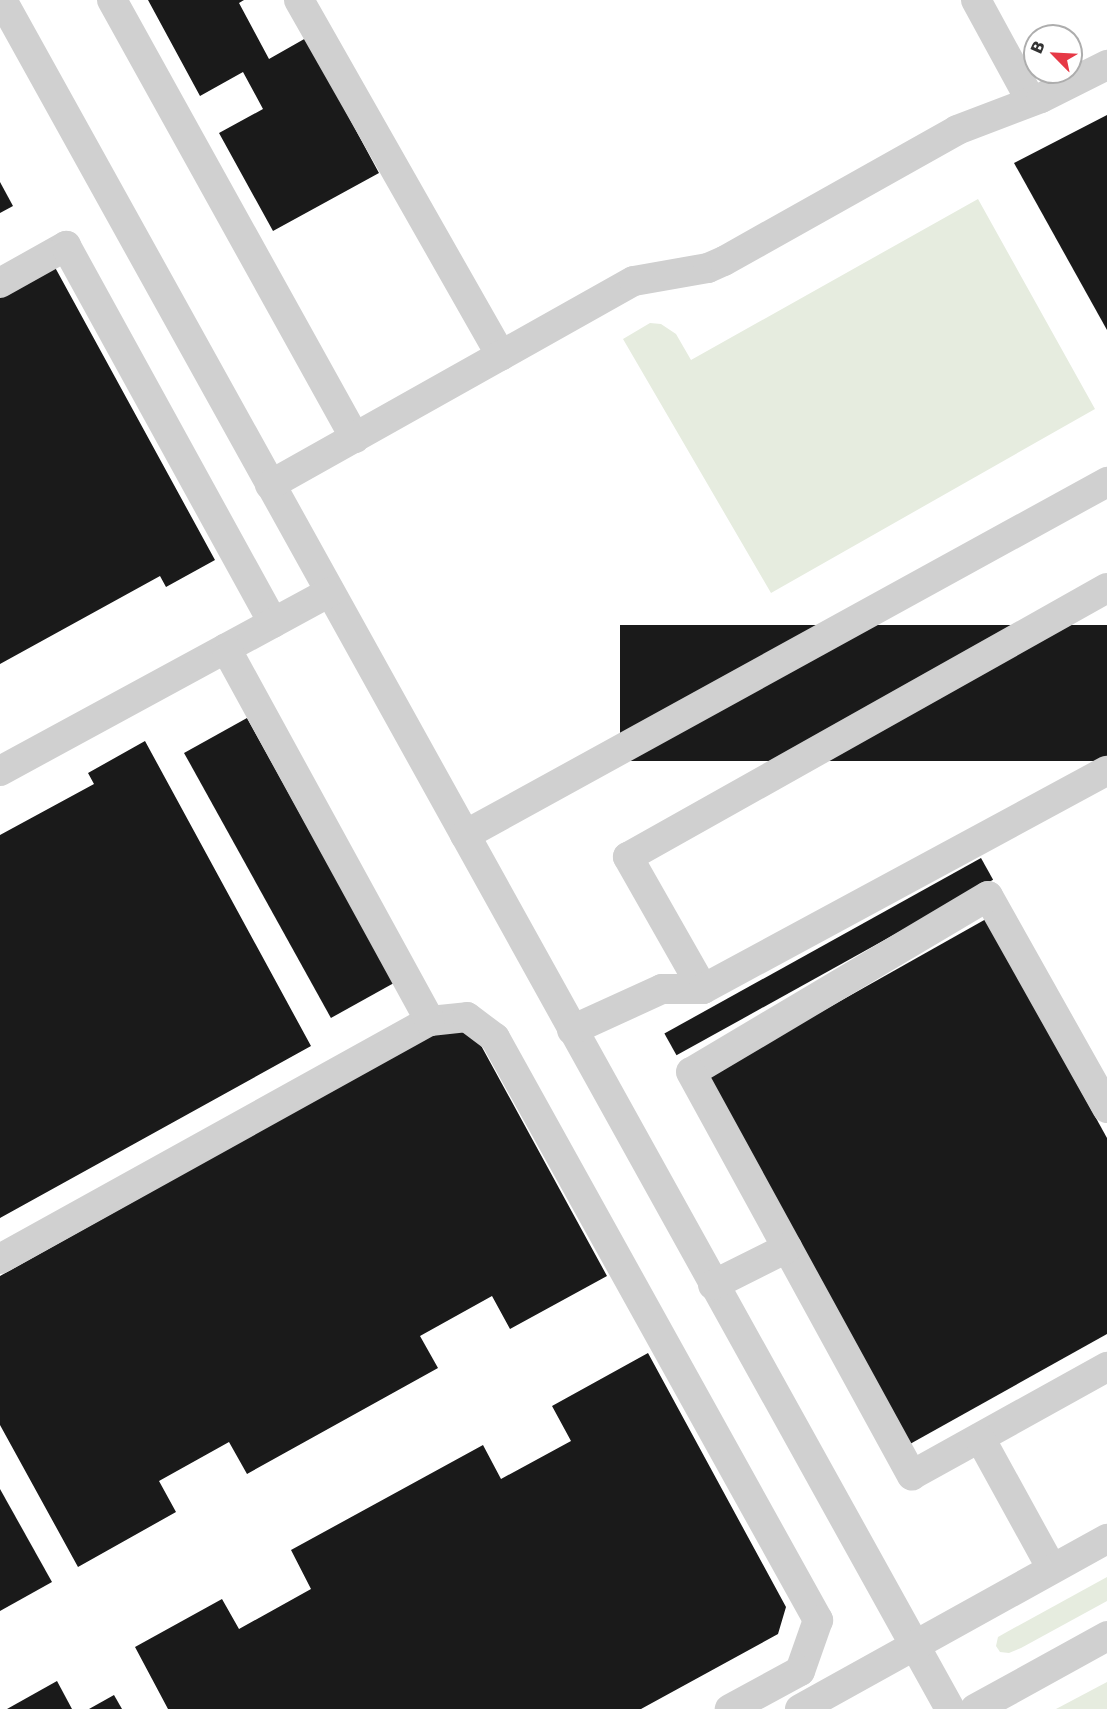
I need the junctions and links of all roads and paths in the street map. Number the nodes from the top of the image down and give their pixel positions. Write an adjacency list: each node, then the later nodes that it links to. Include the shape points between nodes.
1 (3, 0): 11 (street)
2 (112, 0): 9 (street)
3 (299, 0): 8 (street)
4 (975, 0): 6 (street)
5 (1107, 65): 6 (street)
6 (1031, 101): 8 (street, via 957,130 724,261 708,268 634,281)
7 (0, 283): 14 (street, via 66,246)
8 (501, 356): 9 (street)
9 (355, 438): 11 (street)
10 (1107, 482): 18 (street)
11 (270, 485): 13 (street)
12 (1107, 588): 19 (street, via 628,857)
13 (330, 592): 14 (street); 18 (street)
14 (273, 623): 15 (street)
15 (226, 648): 16 (street); 20 (street)
16 (0, 771)
17 (1107, 771): 19 (street)
18 (465, 835): 21 (street)
19 (703, 989): 21 (street, via 662,989)
20 (430, 1021): 24 (street); 32 (street, via 467,1017 495,1038 818,1620 800,1671)
21 (572, 1030): 25 (street)
22 (1107, 1108): 23 (street, via 988,896 691,1072)
23 (787, 1248): 25 (street); 27 (street, via 912,1475)
24 (0, 1259)
25 (714, 1285): 31 (street)
26 (1107, 1367): 27 (street)
27 (980, 1438): 29 (street)
28 (1107, 1539): 29 (street)
29 (1052, 1569): 31 (street)
30 (1107, 1636): 35 (street)
31 (914, 1645): 33 (street); 34 (street)
32 (730, 1709)
33 (800, 1709)
34 (950, 1709)
35 (975, 1709)

